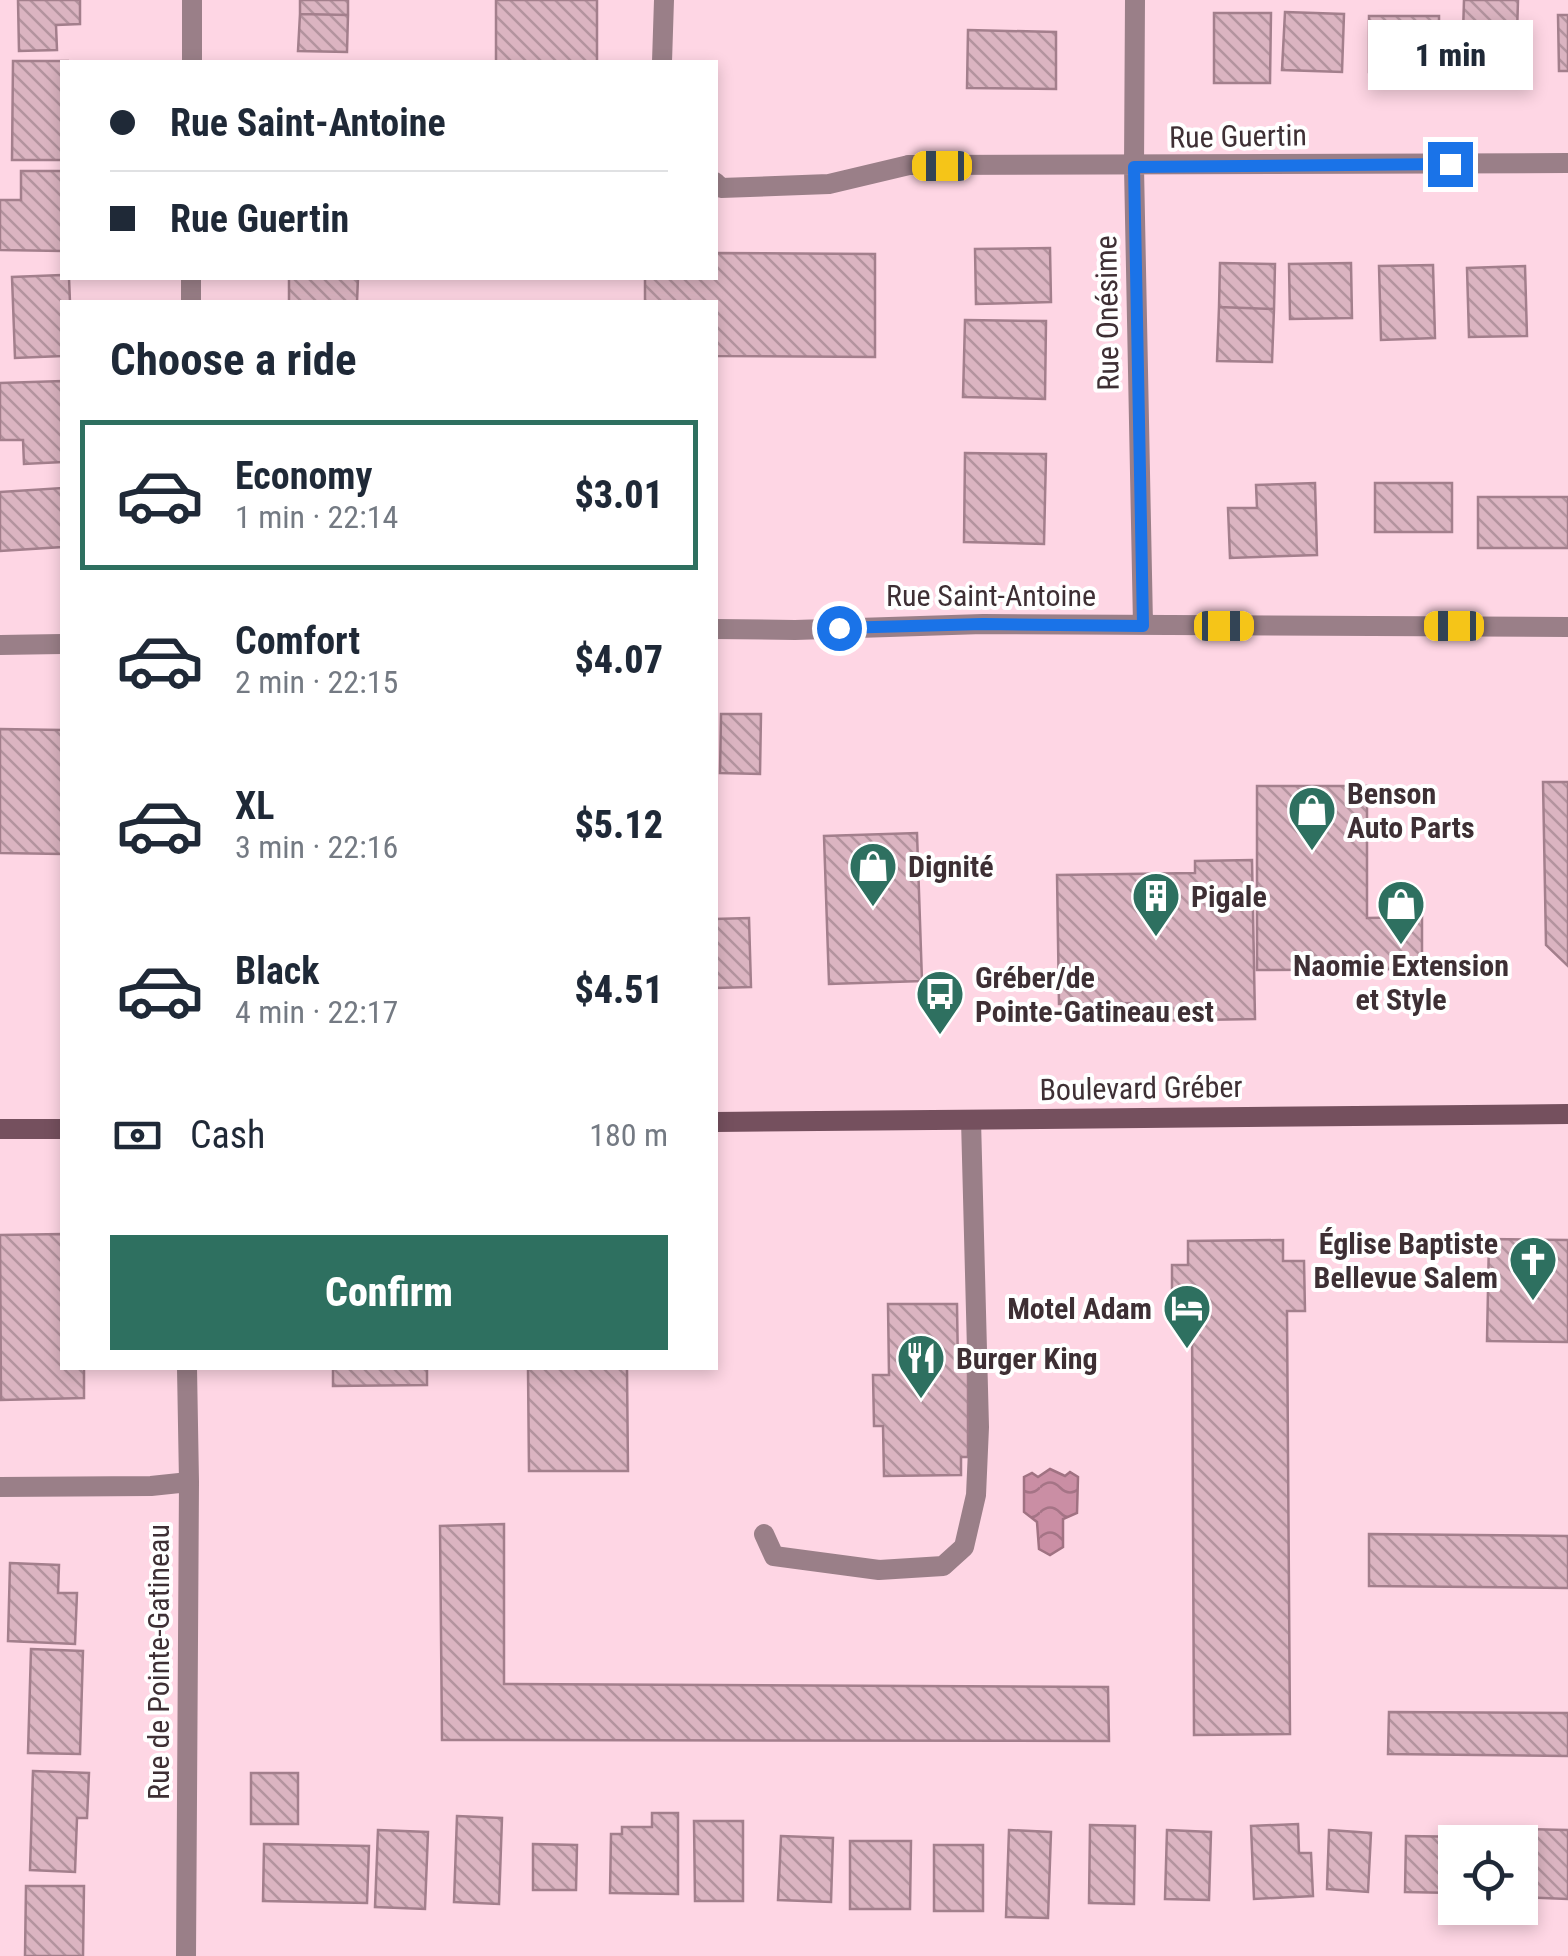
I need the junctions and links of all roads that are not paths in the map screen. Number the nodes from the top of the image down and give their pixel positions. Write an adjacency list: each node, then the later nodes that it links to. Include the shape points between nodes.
1 (192, 0): 4 (street)
2 (664, 0): 5 (street)
3 (1134, 0): 7 (street, Rue Onésime)
4 (192, 60)
5 (662, 60)
6 (1568, 163): 7 (street, Rue Guertin)
7 (1134, 167): 8 (street, Rue Guertin, via 909,165 829,184); 9 (street, Rue Onésime)
8 (718, 185)
9 (1143, 626): 10 (street, Rue Saint-Antoine); 11 (street, Rue Saint-Antoine)
10 (1568, 627)
11 (718, 629)
12 (60, 644): 13 (street)
13 (0, 645)
14 (1568, 1114): 15 (main road, Boulevard Gréber)
15 (971, 1120): 16 (main road, Boulevard Gréber); 22 (street, via 979,1428 976,1495 964,1548 942,1566 879,1570 774,1556)
16 (718, 1122)
17 (60, 1129): 18 (main road)
18 (0, 1130)
19 (187, 1370): 20 (street, Rue de Pointe-Gatineau)
20 (189, 1482): 21 (street); 23 (street, Rue de Pointe-Gatineau)
21 (0, 1486)
22 (764, 1534)
23 (186, 1956)

